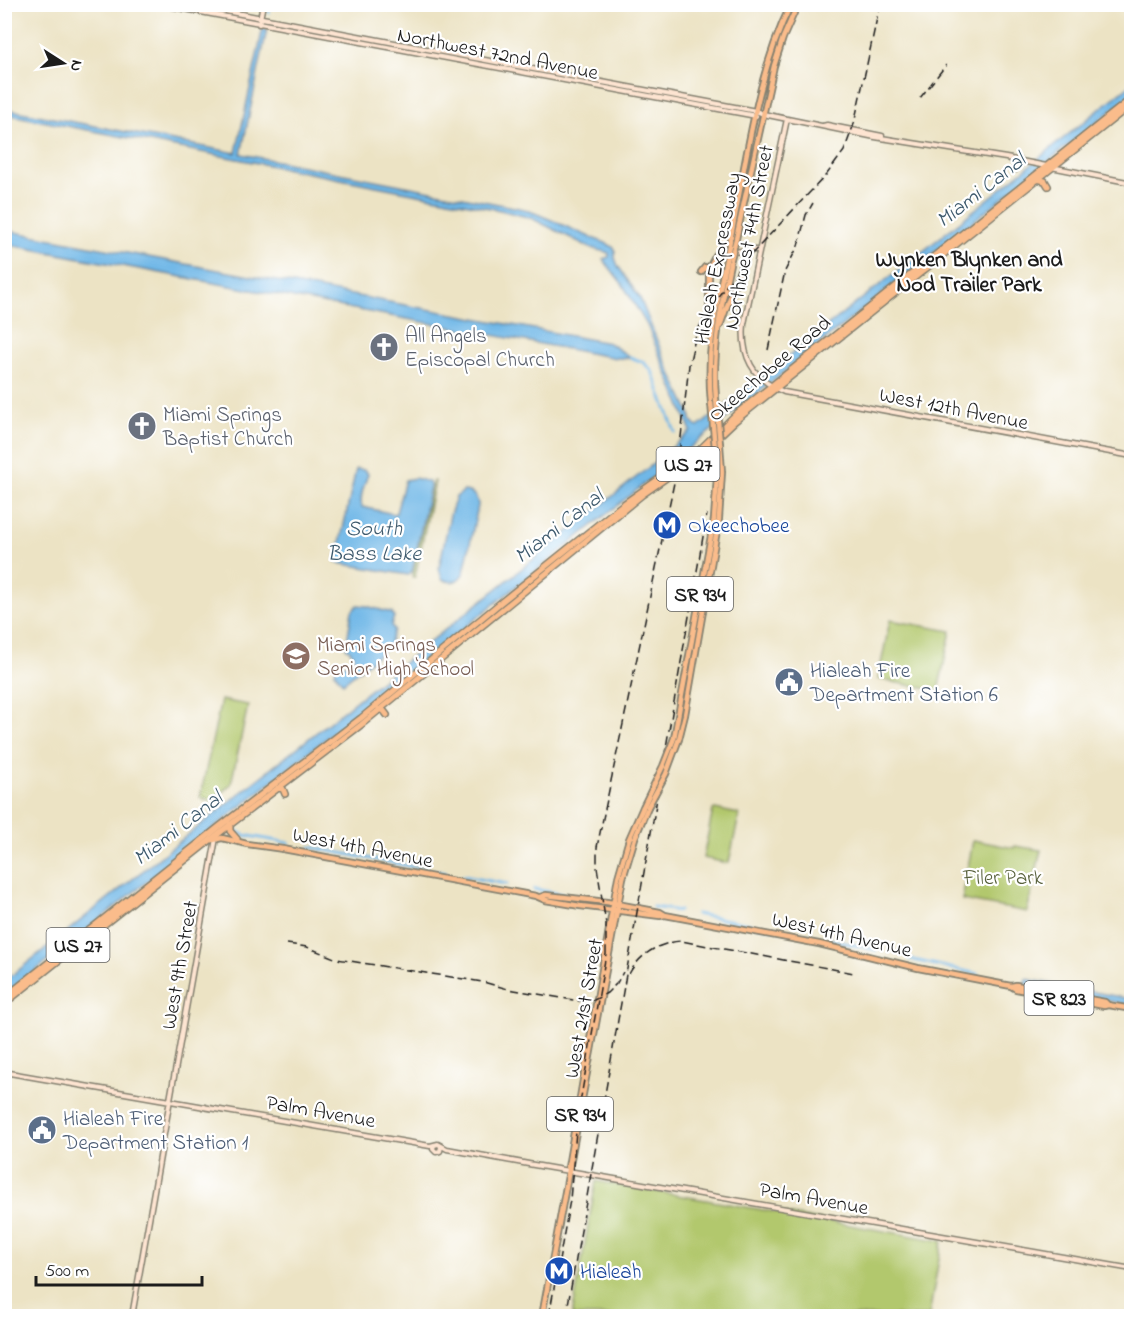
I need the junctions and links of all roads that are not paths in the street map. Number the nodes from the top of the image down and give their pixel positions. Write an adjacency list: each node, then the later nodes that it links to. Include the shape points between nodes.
1 (158, 4): 7 (main road, Northwest 72nd Avenue)
2 (188, 4): 6 (main road, Northwest 72nd Avenue)
3 (263, 4): 6 (main road)
4 (791, 4): 13 (main road, Hialeah Expressway / SR 934, via 770,56)
5 (798, 4): 14 (main road, Hialeah Expressway / SR 934, via 776,56)
6 (261, 18): 7 (main road); 9 (main road, Northwest 72nd Avenue)
7 (259, 24): 9 (main road, Northwest 72nd Avenue)
8 (1131, 98): 17 (highway, Okeechobee Road / US 27)
9 (692, 101): 10 (main road, Northwest 72nd Avenue); 12 (main road, Northwest 72nd Avenue)
10 (723, 104): 12 (main road); 13 (main road, Northwest 72nd Avenue)
11 (1131, 104): 17 (highway, Okeechobee Road / US 27)
12 (705, 107): 13 (main road, Northwest 72nd Avenue)
13 (756, 113): 14 (main road, Northwest 72nd Avenue); 22 (main road, Hialeah Expressway / SR 934)
14 (763, 114): 15 (main road, Northwest 72nd Avenue); 22 (main road, Hialeah Expressway / SR 934)
15 (787, 119): 16 (main road, Northwest 72nd Avenue); 24 (main road, Northwest 74th Street)
16 (1010, 159): 17 (main road, Northwest 72nd Avenue); 18 (main road)
17 (1047, 166): 19 (highway, Okeechobee Road / US 27); 20 (main road, Northwest 72nd Avenue); 31 (highway, Okeechobee Road / US 27)
18 (1015, 170)
19 (1038, 179): 21 (highway); 32 (highway, Okeechobee Road / US 27)
20 (1131, 183)
21 (1048, 186)
22 (733, 240): 28 (main road, Hialeah Expressway / SR 934, bridge)
23 (747, 250): 24 (main road); 25 (main road); 27 (main road)
24 (759, 250): 37 (main road, Northwest 74th Street, via 742,337 746,357)
25 (739, 251): 26 (main road); 27 (main road)
26 (716, 255): 29 (main road)
27 (743, 258): 33 (main road)
28 (729, 260): 33 (main road, Hialeah Expressway / SR 934); 35 (main road, Hialeah Expressway / SR 934)
29 (709, 270): 30 (main road, via 704,267); 35 (main road)
30 (701, 272)
31 (850, 323): 32 (highway); 37 (highway, Okeechobee Road / US 27)
32 (845, 333): 34 (highway, Okeechobee Road / US 27)
33 (717, 334): 46 (main road, Hialeah Expressway / SR 934, bridge, via 714,358 722,472 720,519 685,715)
34 (836, 340): 36 (highway); 37 (highway, Okeechobee Road / US 27)
35 (710, 342): 46 (main road, Hialeah Expressway / SR 934, bridge, via 717,476 714,519)
36 (843, 344)
37 (772, 386): 38 (main road, West 12th Avenue); 39 (highway, Okeechobee Road / US 27, via 697,452 631,498); 40 (highway, Okeechobee Road / US 27, via 692,460 642,495)
38 (1131, 456)
39 (421, 667): 40 (highway); 41 (highway, Okeechobee Road / US 27)
40 (429, 667): 42 (highway, Okeechobee Road / US 27)
41 (394, 691): 42 (highway); 45 (highway, Okeechobee Road / US 27)
42 (389, 700): 43 (highway, Okeechobee Road / US 27)
43 (379, 709): 44 (highway); 45 (highway, Okeechobee Road / US 27)
44 (387, 715)
45 (361, 721): 47 (highway, Okeechobee Road / US 27); 48 (highway, Okeechobee Road / US 27)
46 (677, 738): 58 (main road, Hialeah Expressway / SR 934, bridge, via 666,774 646,807)
47 (323, 748): 48 (highway); 49 (highway, Okeechobee Road / US 27)
48 (318, 757): 50 (highway, Okeechobee Road / US 27)
49 (292, 771): 50 (highway); 54 (highway, Okeechobee Road / US 27)
50 (287, 780): 51 (highway, Okeechobee Road / US 27)
51 (278, 788): 52 (highway); 53 (highway, Okeechobee Road / US 27)
52 (285, 794)
53 (230, 824): 54 (highway, Okeechobee Road / US 27); 55 (highway)
54 (218, 832): 55 (main road, West 4th Avenue / SR 823); 56 (main road, West 4th Avenue / SR 823); 61 (highway, Okeechobee Road / US 27); 62 (highway, Okeechobee Road / US 27); 71 (main road, West 9th Street)
55 (237, 839): 56 (main road, West 4th Avenue / SR 823)
56 (250, 844): 57 (main road, West 4th Avenue / SR 823)
57 (540, 897): 58 (main road, West 4th Avenue / SR 823); 59 (main road, West 4th Avenue / SR 823)
58 (616, 904): 59 (main road, West 21st Street / SR 934); 60 (main road, West 4th Avenue / SR 823)
59 (614, 911): 60 (main road, West 4th Avenue / SR 823); 72 (main road, West 21st Street / SR 934)
60 (665, 915): 63 (main road, West 4th Avenue / SR 823)
61 (63, 951): 62 (highway); 66 (highway, Okeechobee Road / US 27)
62 (59, 960): 67 (highway, Okeechobee Road / US 27)
63 (1011, 987): 64 (main road, West 4th Avenue / SR 823); 65 (main road, West 4th Avenue / SR 823)
64 (1062, 994): 65 (main road); 68 (main road, West 4th Avenue / SR 823)
65 (1056, 997): 68 (main road, West 4th Avenue / SR 823)
66 (4, 998)
67 (4, 1004)
68 (1108, 1005): 69 (main road, West 4th Avenue / SR 823)
69 (1131, 1009)
70 (4, 1072): 71 (main road, Palm Avenue)
71 (170, 1101): 72 (main road, Palm Avenue, via 433,1147 438,1144 441,1149); 74 (main road, West 9th Street)
72 (568, 1170): 73 (main road, Palm Avenue); 75 (main road, SR 934)
73 (1131, 1269)
74 (132, 1317)
75 (543, 1317)

